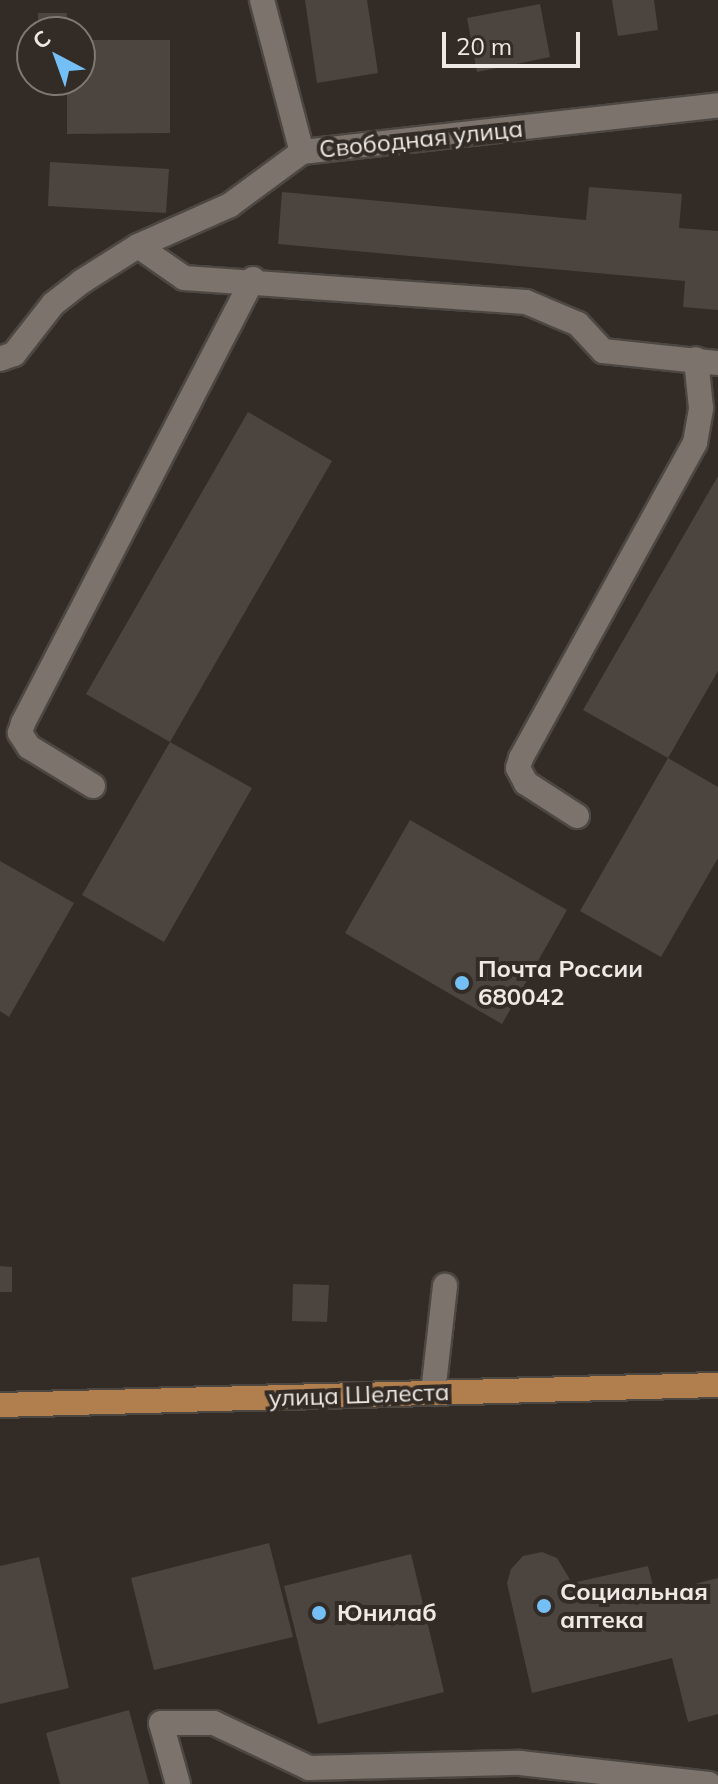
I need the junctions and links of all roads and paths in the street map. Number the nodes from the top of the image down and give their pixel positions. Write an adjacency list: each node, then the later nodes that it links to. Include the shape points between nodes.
1 (262, 0): 3 (street)
2 (718, 105): 3 (street, Свободная улица)
3 (302, 152): 4 (street, Свободная улица, via 230,205)
4 (138, 246): 5 (street, via 184,278); 6 (street, Свободная улица, via 53,304 14,354)
5 (253, 279): 7 (street, via 526,302 578,324 603,351); 8 (street, via 23,723 20,733 29,747)
6 (0, 359)
7 (707, 361): 9 (street, via 695,443 518,768 526,783)
8 (93, 786)
9 (577, 816)
10 (445, 1286): 12 (street)
11 (718, 1385): 12 (main road, улица Шелеста)
12 (433, 1393): 13 (main road, улица Шелеста)
13 (0, 1405)
14 (178, 1784): 15 (street, via 161,1723 214,1723 309,1768 520,1763)
15 (709, 1784)

